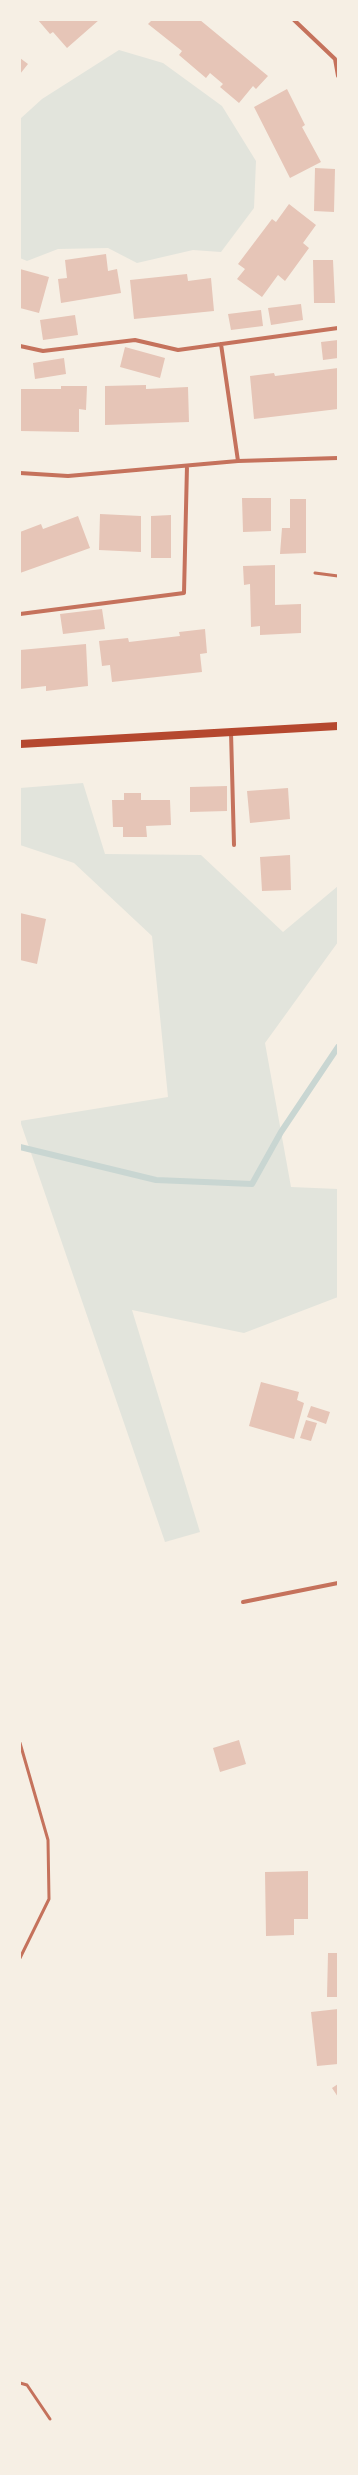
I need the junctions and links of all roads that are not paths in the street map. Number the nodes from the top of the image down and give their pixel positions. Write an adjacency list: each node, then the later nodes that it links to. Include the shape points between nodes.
1 (294, 20): 2 (street, via 335,59)
2 (338, 76)
3 (338, 328): 4 (street)
4 (221, 344): 5 (street, via 178,350 135,340 43,351); 7 (street)
5 (20, 346)
6 (338, 458): 7 (street)
7 (238, 461): 8 (street)
8 (187, 466): 9 (street, via 68,476); 12 (street, via 184,593)
9 (20, 473)
10 (315, 573): 11 (lane)
11 (338, 576)
12 (20, 614)
13 (338, 726): 14 (main road)
14 (231, 732): 15 (main road); 16 (street)
15 (20, 744)
16 (234, 845)
17 (338, 1583): 18 (street)
18 (243, 1602)
19 (20, 1742): 20 (lane, via 48,1840 49,1899)
20 (20, 1958)
21 (20, 2383): 22 (lane, via 27,2385)
22 (50, 2419)

